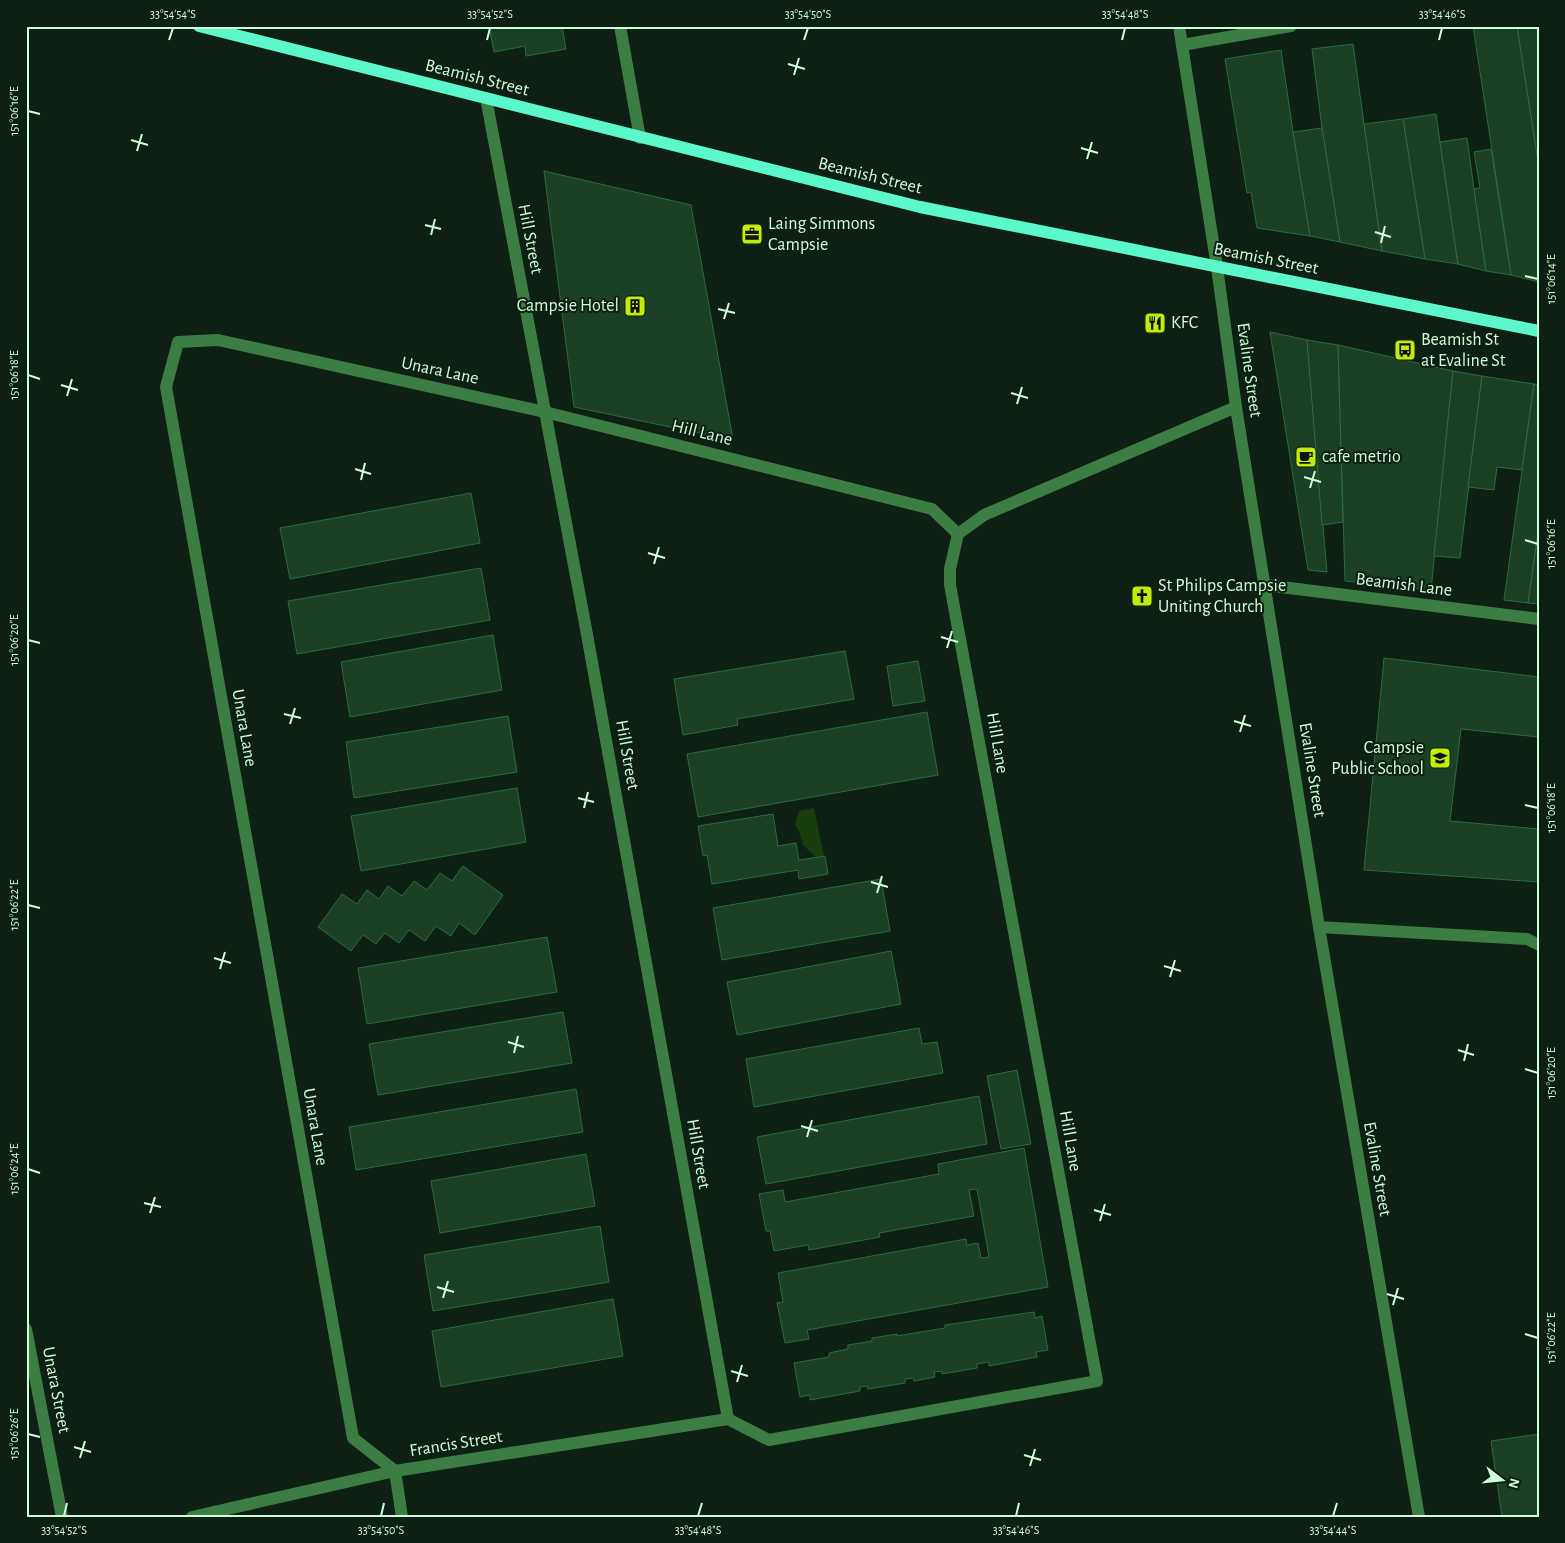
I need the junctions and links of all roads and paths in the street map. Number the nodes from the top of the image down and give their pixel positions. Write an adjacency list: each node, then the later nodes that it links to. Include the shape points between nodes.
1 (199, 26): 6 (main road, Beamish Street)
2 (620, 26): 7 (street)
3 (1179, 26): 5 (street, Evaline Street)
4 (1291, 26): 5 (street)
5 (1182, 45): 8 (street, Evaline Street)
6 (486, 98): 7 (main road, Beamish Street); 11 (street, Hill Street)
7 (640, 138): 8 (main road, Beamish Street, via 920,207)
8 (1217, 267): 9 (main road, Beamish Street); 10 (street, Evaline Street)
9 (1539, 331)
10 (1236, 407): 12 (street, via 984,515); 13 (street, Evaline Street)
11 (545, 412): 12 (street, Hill Lane, via 932,509); 18 (street, Hill Street); 19 (street, Unara Lane, via 218,340 178,342 166,387 353,1438)
12 (958, 534): 18 (street, Hill Lane, via 950,569 950,586 1097,1381 769,1440)
13 (1265, 585): 14 (street, Beamish Lane); 15 (street, Evaline Street)
14 (1539, 619)
15 (1319, 926): 16 (street, via 1527,938); 23 (street, Evaline Street)
16 (1539, 945)
17 (26, 1329): 20 (street, Unara Street)
18 (728, 1419): 19 (street, Francis Street)
19 (395, 1471): 21 (street, Francis Street); 22 (street)
20 (62, 1517)
21 (192, 1517)
22 (402, 1517)
23 (1420, 1517)

